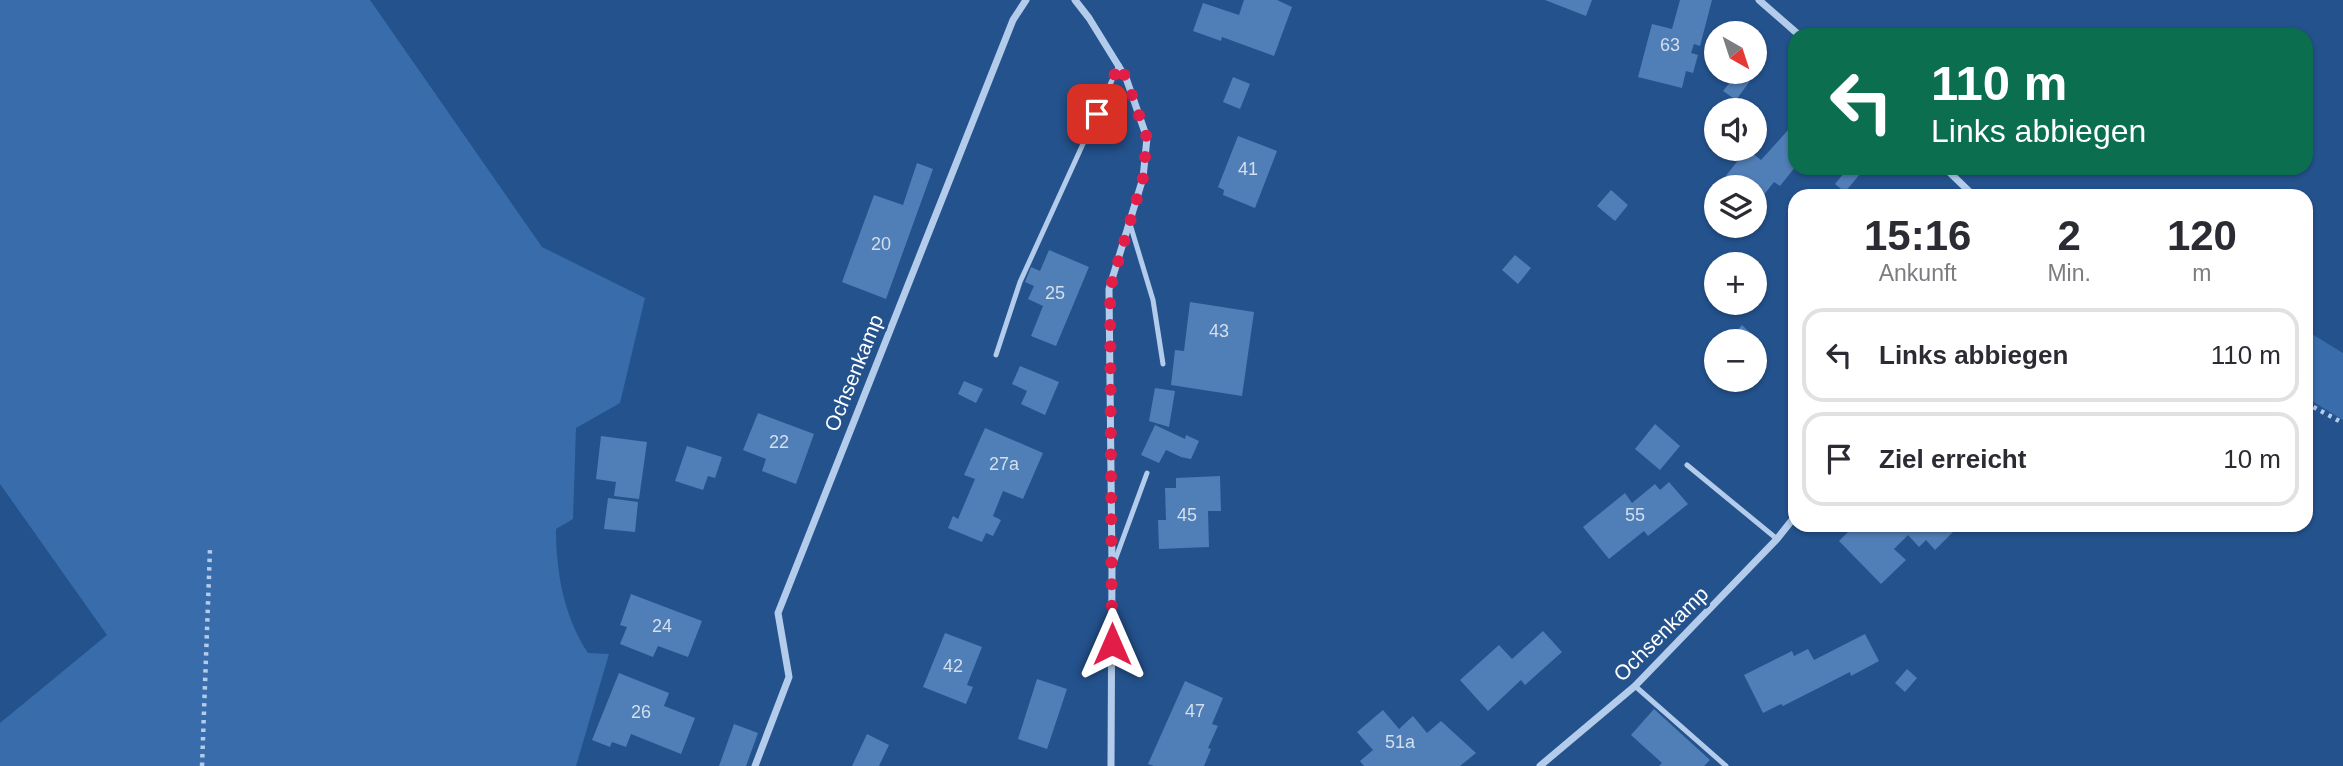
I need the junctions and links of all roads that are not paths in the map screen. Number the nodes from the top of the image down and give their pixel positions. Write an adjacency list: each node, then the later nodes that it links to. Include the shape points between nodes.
1 (1026, 0): 17 (street, Ochsenkamp, via 1013,20 778,613 789,677)
2 (1075, 0): 5 (street)
3 (1759, 0): 4 (street)
4 (1791, 28)
5 (1119, 65): 8 (street, via 1147,138 1143,178); 9 (lane, via 1020,282)
6 (1952, 175): 7 (street)
7 (1967, 189)
8 (1129, 223): 10 (lane, via 1153,300); 15 (street, via 1110,289)
9 (996, 355)
10 (1163, 364)
11 (1687, 465): 14 (lane)
12 (1147, 473): 15 (lane)
13 (1788, 525): 14 (street, Ochsenkamp)
14 (1777, 539): 16 (street, Ochsenkamp)
15 (1112, 566): 18 (street)
16 (1635, 686): 19 (street, Ochsenkamp); 20 (lane)
17 (755, 766)
18 (1111, 766)
19 (1540, 766)
20 (1726, 766)

